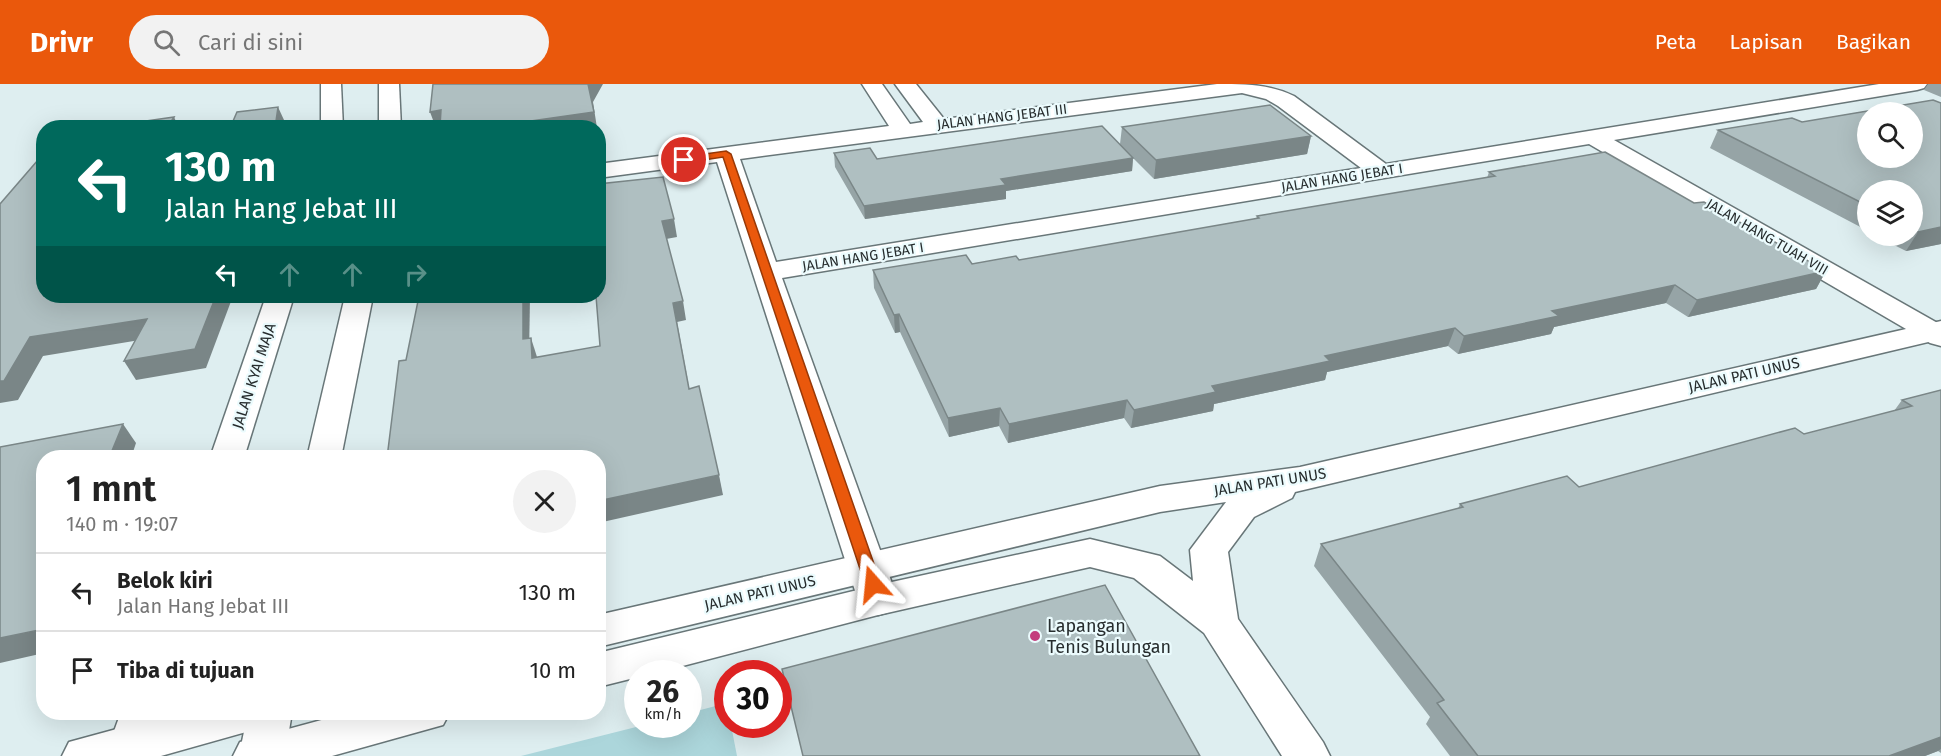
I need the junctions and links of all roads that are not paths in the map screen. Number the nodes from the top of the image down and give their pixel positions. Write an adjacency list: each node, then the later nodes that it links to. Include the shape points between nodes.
1 (331, 84): 8 (street)
2 (389, 84): 9 (street)
3 (872, 84): 11 (street)
4 (905, 84): 10 (street)
5 (1917, 84): 6 (street, JALAN HANG JEBAT I)
6 (1875, 87): 7 (street); 12 (street, JALAN HANG JEBAT I)
7 (1911, 102)
8 (332, 120)
9 (390, 120)
10 (937, 125): 11 (street, JALAN HANG JEBAT III); 15 (street, JALAN HANG JEBAT III, via 1242,87 1286,101)
11 (903, 130): 13 (street, JALAN HANG JEBAT III)
12 (1592, 137): 15 (street, JALAN HANG JEBAT I); 19 (street, JALAN HANG TUAH VIII)
13 (726, 154): 14 (street, JALAN HANG JEBAT III); 16 (street)
14 (606, 170)
15 (1382, 172): 16 (street, JALAN HANG JEBAT I)
16 (767, 272): 23 (street)
17 (278, 303): 20 (street, JALAN KYAI MAJA)
18 (357, 303): 21 (street)
19 (1938, 333): 22 (street, JALAN PATI UNUS)
20 (230, 450)
21 (326, 450)
22 (1300, 479): 23 (street, JALAN PATI UNUS, via 1160,499); 24 (street, via 1241,508 1209,550)
23 (873, 584): 24 (street, JALAN PATI UNUS, via 1090,553 1146,566); 25 (street, JALAN PATI UNUS); 26 (street, JALAN PATI UNUS)
24 (1218, 621): 31 (street)
25 (606, 630)
26 (606, 667)
27 (377, 720): 29 (street)
28 (135, 738): 29 (street); 30 (street)
29 (261, 738)
30 (85, 756)
31 (1307, 756)

